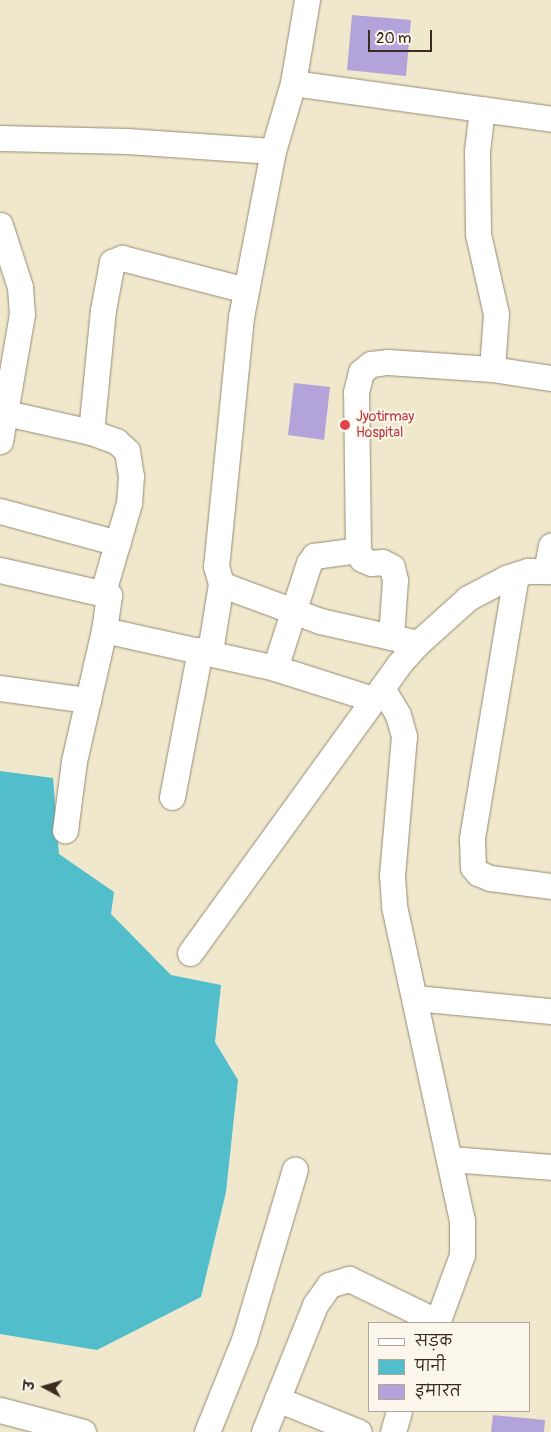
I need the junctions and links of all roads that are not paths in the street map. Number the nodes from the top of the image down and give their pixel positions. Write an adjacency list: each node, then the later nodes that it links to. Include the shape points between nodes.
1 (307, 0): 2 (street)
2 (293, 83): 3 (street); 6 (street)
3 (482, 109): 4 (street); 10 (street, via 477,151 478,234 496,314)
4 (551, 120)
5 (0, 138): 6 (street, via 127,141)
6 (273, 152): 8 (street)
7 (2, 238): 9 (street, via 20,287 22,314)
8 (246, 290): 13 (street, via 122,258 112,262 103,310); 22 (street, via 216,549)
9 (9, 350): 12 (street)
10 (492, 369): 11 (street); 18 (street, via 388,362 371,364 360,372 356,392)
11 (551, 378)
12 (6, 413): 13 (street); 14 (street)
13 (91, 432): 16 (street, via 122,445 129,461 129,503)
14 (0, 441)
15 (0, 511): 16 (street)
16 (118, 543): 23 (street)
17 (551, 545): 20 (street)
18 (358, 550): 24 (street, via 314,556); 26 (street, via 362,558 371,563 382,562 392,568 395,580)
19 (0, 570): 23 (street)
20 (548, 571): 21 (street)
21 (516, 575): 27 (street, via 468,598); 35 (street, via 472,839 472,867 490,878)
22 (221, 584): 24 (street); 28 (street)
23 (103, 592): 25 (street, via 110,601)
24 (293, 611): 26 (street); 29 (street)
25 (104, 630): 28 (street); 32 (street)
26 (392, 637): 27 (street)
27 (418, 643): 31 (street)
28 (205, 651): 29 (street); 33 (street)
29 (275, 668): 31 (street)
30 (0, 688): 32 (street)
31 (378, 693): 36 (street); 37 (street, via 398,715 404,736 393,890 400,941)
32 (88, 700): 34 (street, via 74,761)
33 (172, 796)
34 (65, 830)
35 (551, 886)
36 (190, 953)
37 (415, 998): 38 (street); 39 (street)
38 (551, 1011)
39 (450, 1159): 40 (street); 42 (street, via 462,1220 462,1255)
40 (551, 1166)
41 (295, 1169): 47 (street, via 244,1340)
42 (437, 1322): 43 (street, via 349,1280 329,1285 315,1305)
43 (277, 1399): 48 (street); 49 (street)
44 (0, 1410): 46 (street)
45 (398, 1412): 50 (street)
46 (83, 1432)
47 (208, 1432)
48 (264, 1432)
49 (359, 1432)
50 (393, 1432)

